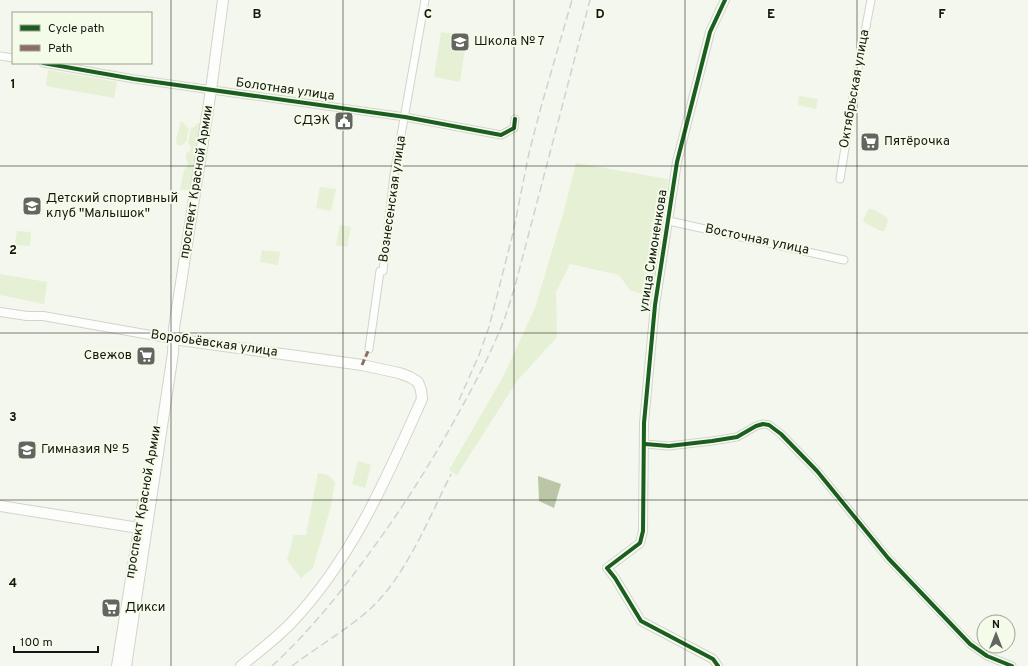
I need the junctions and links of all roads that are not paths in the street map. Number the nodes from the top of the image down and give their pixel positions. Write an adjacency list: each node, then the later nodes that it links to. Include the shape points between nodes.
1 (223, 0): 8 (main road, проспект Красной Армии)
2 (425, 0): 9 (street, Вознесенская улица)
3 (725, 0): 12 (street, улица Симоненкова, via 710,32 677,162)
4 (871, 0): 11 (street, Октябрьская улица)
5 (0, 56): 6 (street)
6 (12, 58)
7 (49, 64): 8 (street, Болотная улица)
8 (211, 90): 9 (street, Болотная улица); 15 (main road, проспект Красной Армии)
9 (405, 117): 10 (street, Болотная улица, via 501,135 514,128); 16 (street, Вознесенская улица, via 394,175)
10 (515, 119)
11 (840, 179)
12 (669, 221): 13 (street, Восточная улица); 17 (street, улица Симоненкова, via 655,305 644,423)
13 (844, 260)
14 (0, 312): 15 (street, Воробьёвская улица, via 44,316)
15 (173, 339): 19 (main road, проспект Красной Армии); 21 (main road, проспект Красной Армии, via 172,361); 22 (main road, Воробьёвская улица, via 362,365 410,376 418,382 421,390 422,399 398,454 350,545 313,599 292,623)
16 (369, 350)
17 (645, 444): 23 (street, улица Симоненкова, via 643,531 640,543 607,568 641,621 713,658); 24 (street, via 669,446 712,441 737,437 756,426 769,425 817,471 888,558 970,644 987,656)
18 (0, 506): 19 (main road)
19 (139, 528): 20 (main road, проспект Красной Армии)
20 (117, 666)
21 (126, 666)
22 (242, 666)
23 (718, 666)
24 (1012, 666)

